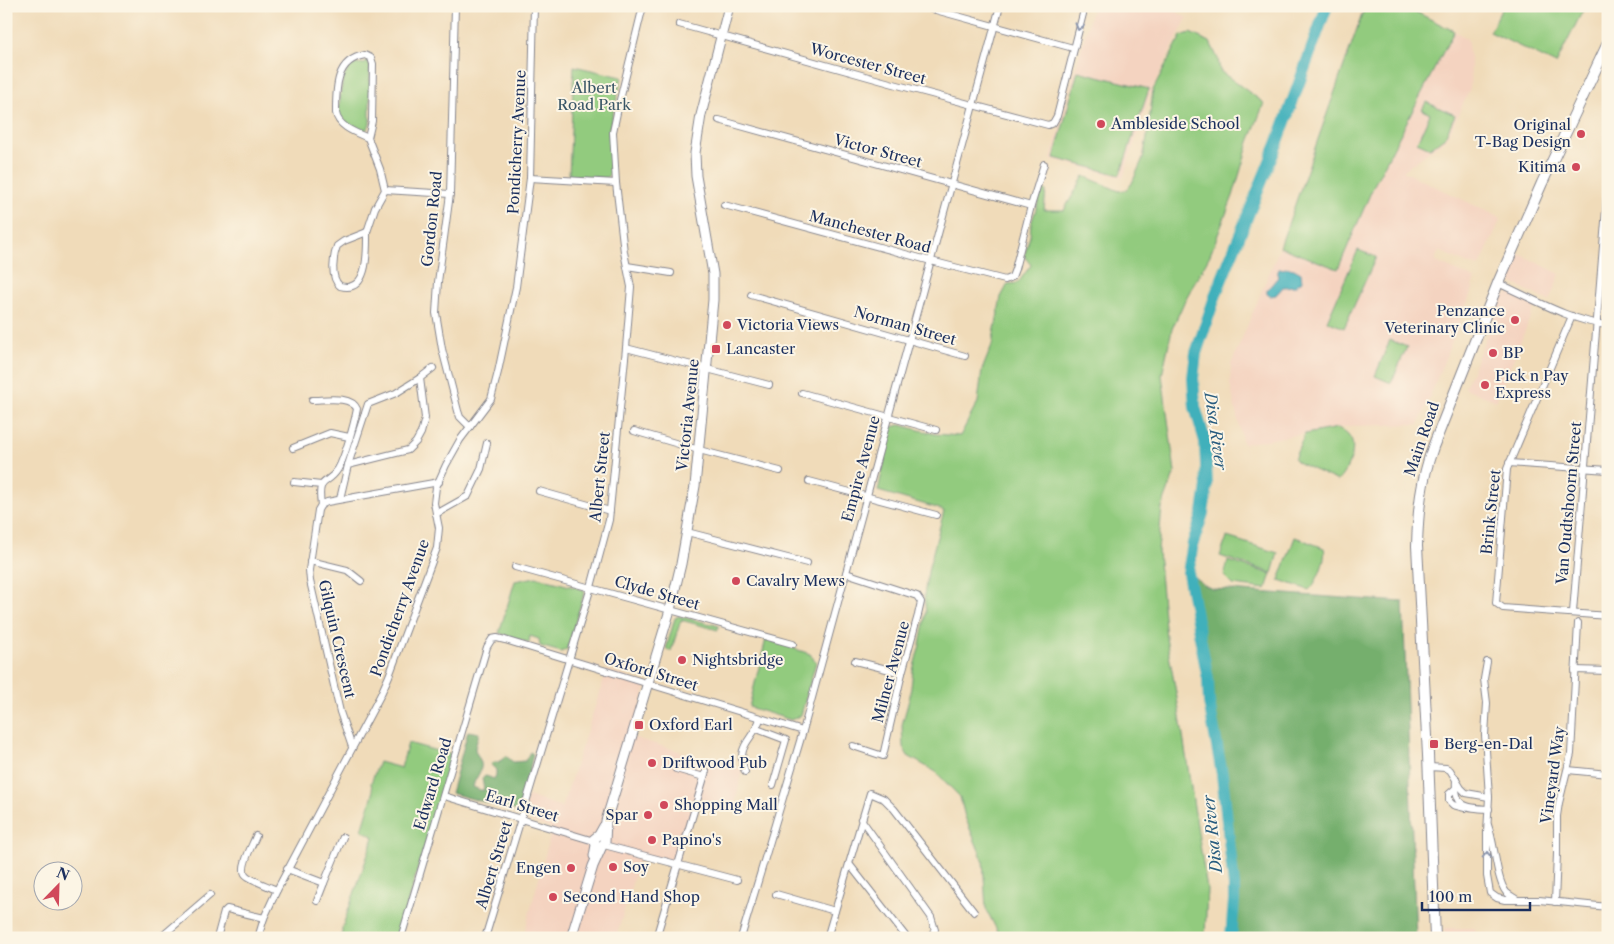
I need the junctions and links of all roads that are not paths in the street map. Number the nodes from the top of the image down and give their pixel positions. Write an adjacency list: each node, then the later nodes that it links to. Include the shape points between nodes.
1 (455, 6): 22 (street, Gordon Road)
2 (534, 6): 17 (street, Pondicherry Avenue)
3 (643, 6): 18 (street, Albert Street, via 614,123)
4 (729, 6): 10 (street, Victoria Avenue)
5 (921, 6): 9 (street)
6 (1000, 6): 9 (street, Empire Avenue)
7 (1085, 6): 12 (street, one-way to 12)
8 (679, 24): 10 (street, Worcester Street)
9 (994, 27): 12 (street); 13 (street, Empire Avenue)
10 (720, 36): 13 (street, Worcester Street); 38 (street, Victoria Avenue, via 695,153 713,274)
11 (1608, 43): 29 (main road, Main Road)
12 (1073, 48): 13 (street, Worcester Street, via 1057,116 1051,124)
13 (973, 105): 19 (street, Empire Avenue)
14 (719, 120): 19 (street, Victor Street)
15 (368, 138): 15 (street, via 372,122 373,64 365,55 340,72 336,113 342,124); 21 (street)
16 (1044, 164): 24 (street)
17 (530, 178): 18 (street); 44 (street, Pondicherry Avenue, via 516,287 497,380 491,399)
18 (616, 183): 27 (street, Albert Street)
19 (952, 184): 24 (street, Victor Street); 26 (street, Empire Avenue)
20 (1608, 185): 32 (street, Van Oudtshoorn Street)
21 (385, 190): 22 (street); 25 (street)
22 (450, 194): 44 (street, Gordon Road, via 436,313 458,411)
23 (724, 205): 26 (street, Manchester Road)
24 (1031, 206): 26 (street, Manchester Road, via 1010,278 1005,280)
25 (367, 232): 25 (street, via 337,246 334,272 340,286 352,286 362,277)
26 (931, 262): 34 (street, Empire Avenue)
27 (627, 266): 28 (street); 35 (street, Albert Street, via 631,287)
28 (671, 273)
29 (1498, 282): 31 (street); 92 (main road, Main Road, via 1426,465 1420,490 1418,546)
30 (751, 295): 34 (street, Norman Street)
31 (1572, 316): 32 (street); 51 (street, Brink Street)
32 (1596, 324): 33 (street); 53 (street, Van Oudtshoorn Street)
33 (1608, 325)
34 (910, 341): 36 (street, Norman Street); 43 (street, Empire Avenue)
35 (626, 348): 38 (street); 64 (street, Albert Street)
36 (965, 356)
37 (433, 368): 39 (street)
38 (707, 368): 40 (street); 50 (street, Victoria Avenue)
39 (420, 378): 52 (street, via 396,394 368,404); 52 (street, via 424,418 416,442 408,450)
40 (769, 385)
41 (802, 393): 43 (street)
42 (312, 400): 47 (street, via 346,400 355,405 357,412)
43 (888, 418): 45 (street); 61 (street, Empire Avenue)
44 (470, 427): 57 (street, Pondicherry Avenue)
45 (936, 430)
46 (634, 431): 50 (street)
47 (349, 437): 49 (street, via 330,433); 59 (street, via 338,470)
48 (487, 444): 65 (street, via 481,468 468,496)
49 (293, 448)
50 (699, 450): 55 (street); 67 (street, Victoria Avenue)
51 (1509, 463): 53 (street); 75 (street, Brink Street, via 1496,603 1503,608)
52 (348, 465): 62 (street)
53 (1584, 468): 54 (street); 75 (street, Van Oudtshoorn Street)
54 (1608, 470)
55 (780, 471)
56 (294, 482): 59 (street)
57 (439, 482): 62 (street); 65 (street, Pondicherry Avenue, via 435,494)
58 (809, 482): 61 (street)
59 (321, 485): 63 (street, Gilquin Crescent)
60 (539, 491): 64 (street)
61 (867, 497): 66 (street); 71 (street, Empire Avenue)
62 (340, 499): 63 (street)
63 (321, 505): 68 (street, Gilquin Crescent)
64 (610, 511): 73 (street, Albert Street)
65 (436, 514): 91 (street, Pondicherry Avenue, via 439,537 434,554 389,676)
66 (936, 515)
67 (687, 532): 69 (street); 74 (street, Victoria Avenue)
68 (310, 561): 72 (street, via 347,570); 91 (street, Gilquin Crescent, via 310,581 340,712)
69 (807, 563)
70 (515, 567): 73 (street, Clyde Street)
71 (846, 573): 85 (street, Milner Avenue, via 917,596 920,600); 89 (street, Empire Avenue)
72 (361, 581)
73 (591, 587): 74 (street, Clyde Street); 80 (street, Albert Street)
74 (670, 610): 79 (street, Clyde Street); 86 (street, Victoria Avenue)
75 (1573, 612): 76 (street)
76 (1608, 616)
77 (1578, 622): 83 (street, Vineyard Way)
78 (492, 639): 80 (street, Oxford Street); 99 (street, Edward Road)
79 (793, 644)
80 (569, 660): 86 (street, Oxford Street); 102 (street, Albert Street)
81 (854, 661): 85 (street)
82 (1487, 662): 100 (street, via 1484,679)
83 (1576, 670): 84 (street); 94 (street, Vineyard Way)
84 (1608, 671)
85 (902, 673): 90 (street, Milner Avenue, via 882,756)
86 (647, 684): 87 (street, Oxford Street); 107 (street, Victoria Avenue)
87 (760, 719): 88 (street); 89 (street, Oxford Street)
88 (757, 729): 95 (street, via 746,742 741,758); 98 (street, via 786,740)
89 (803, 732): 130 (street, Empire Avenue)
90 (853, 746)
91 (352, 747): 110 (street, Pondicherry Avenue)
92 (1429, 767): 97 (street, via 1446,768); 134 (main road, Main Road)
93 (676, 769): 108 (street, via 705,774)
94 (1568, 770): 96 (street); 118 (street, Vineyard Way, via 1558,803)
95 (745, 772)
96 (1608, 774)
97 (1456, 778): 100 (street, via 1466,794); 101 (street, via 1458,798 1466,808)
98 (773, 784)
99 (444, 796): 102 (street, Earl Street); 126 (street, Edward Road)
100 (1489, 796): 101 (street)
101 (1489, 809): 104 (street)
102 (521, 818): 107 (street, Earl Street); 127 (street, Albert Street)
103 (861, 819): 109 (street); 121 (street, via 870,794 884,800); 133 (street, via 930,917 935,930)
104 (1488, 824): 116 (street, via 1502,884); 116 (street, one-way to 104, via 1497,898 1488,889)
105 (256, 836): 113 (street, via 244,872)
106 (343, 837): 112 (street)
107 (600, 842): 108 (street, Earl Street); 128 (street, Victoria Avenue)
108 (678, 865): 111 (street, Earl Street); 129 (street)
109 (850, 865): 120 (street); 132 (street)
110 (287, 869): 112 (street); 113 (street, Pondicherry Avenue)
111 (737, 880)
112 (324, 883): 117 (street)
113 (277, 890): 122 (street, Pondicherry Avenue)
114 (776, 894): 120 (street)
115 (210, 895): 123 (street)
116 (1516, 899): 118 (street)
117 (317, 901)
118 (1555, 902): 119 (street)
119 (1608, 907)
120 (836, 911): 131 (street)
121 (974, 912)
122 (264, 918): 124 (street, via 227,909); 125 (street, Pondicherry Avenue)
123 (160, 938)
124 (217, 938)
125 (258, 938)
126 (401, 938)
127 (485, 938)
128 (571, 938)
129 (656, 938)
130 (741, 938)
131 (827, 938)
132 (906, 938)
133 (930, 938)
134 (1436, 938)

